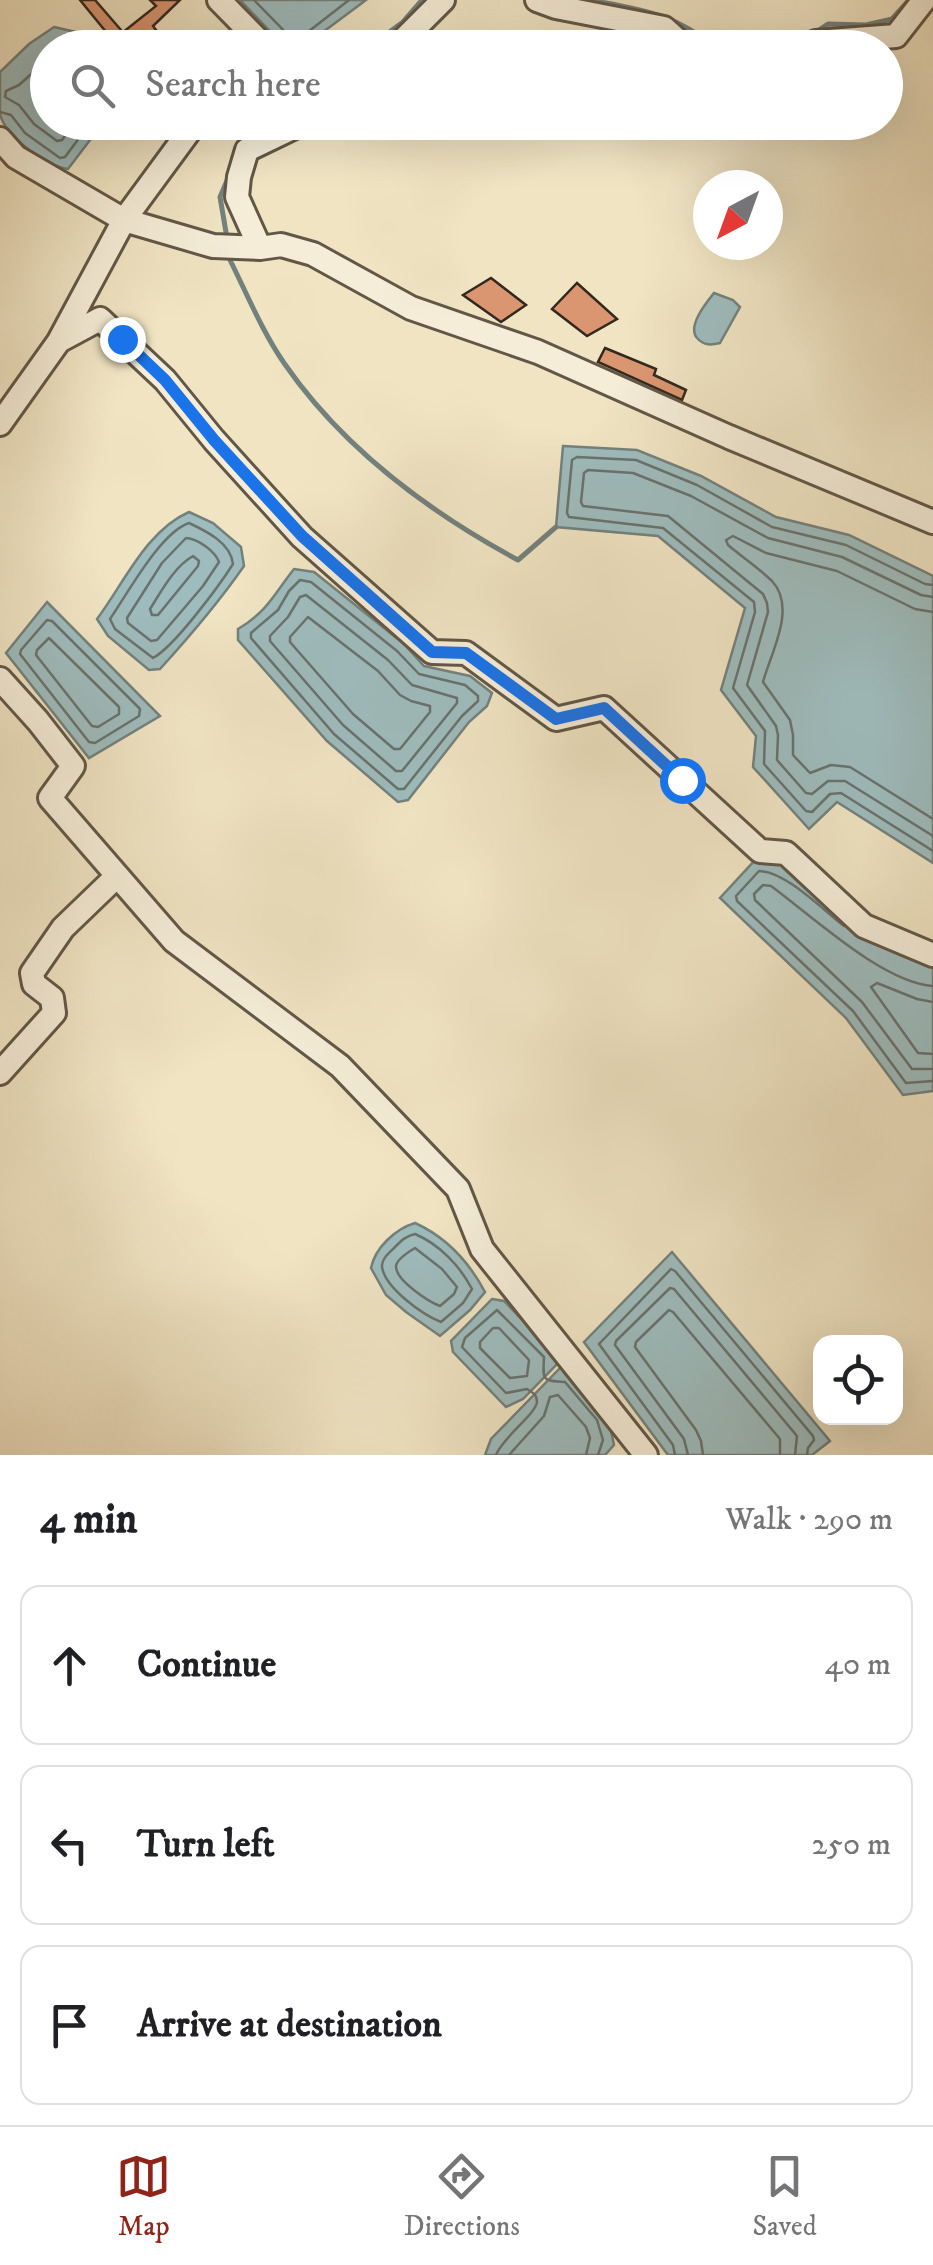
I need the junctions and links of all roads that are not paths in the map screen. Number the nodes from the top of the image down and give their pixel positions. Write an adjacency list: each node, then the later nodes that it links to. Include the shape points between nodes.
1 (219, 0): 5 (street)
2 (443, 0): 6 (street)
3 (536, 0): 7 (street)
4 (924, 0): 8 (street)
5 (248, 30)
6 (412, 30)
7 (666, 30)
8 (901, 30)
9 (0, 139): 12 (street, via 16,157)
10 (183, 140): 12 (street)
11 (268, 140): 13 (street, via 247,150 236,197)
12 (124, 220): 13 (street, via 213,246); 14 (street)
13 (260, 248): 16 (street, via 281,245 313,254 411,308 538,352)
14 (59, 341): 15 (street); 19 (street, via 100,319 165,380 302,536 432,652 466,653 556,719 604,708 760,851 786,853 864,926)
15 (0, 424)
16 (933, 522)
17 (0, 679): 18 (street, via 73,766 50,798)
18 (117, 876): 20 (street, via 63,928 32,973 34,984 52,998 54,1013); 21 (street, via 174,942 340,1066 458,1190 482,1249)
19 (933, 955)
20 (0, 1073)
21 (646, 1455)

